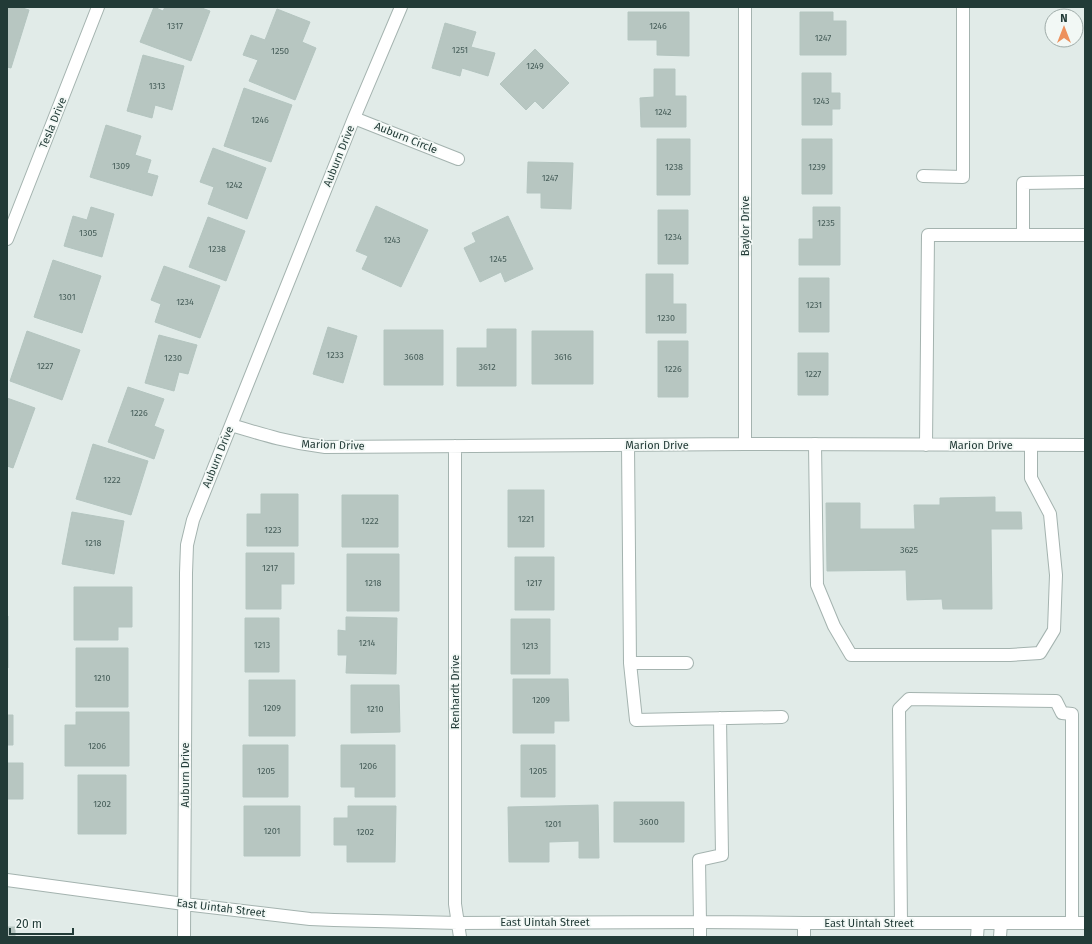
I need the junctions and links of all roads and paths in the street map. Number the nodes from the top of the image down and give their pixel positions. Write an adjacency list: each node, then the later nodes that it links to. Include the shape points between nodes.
1 (98, 7): 11 (street, Tesla Drive)
2 (401, 7): 5 (street, Auburn Drive)
3 (746, 7): 13 (street, Baylor Drive)
4 (963, 7): 7 (street, via 963,177)
5 (354, 118): 6 (street, Auburn Circle); 12 (street, Auburn Drive)
6 (458, 159)
7 (923, 176)
8 (1085, 182): 9 (street, via 1023,183)
9 (1023, 235): 10 (street); 16 (street, via 928,235)
10 (1085, 235)
11 (7, 238)
12 (231, 425): 19 (street, Marion Drive, via 299,444); 25 (street, Auburn Drive, via 193,520 188,545)
13 (745, 444): 14 (street, Marion Drive); 15 (street, Marion Drive)
14 (815, 444): 16 (street, Marion Drive); 17 (street, via 817,586 834,626 851,656 1010,656 1040,653 1054,630 1056,575 1050,514 1031,478)
15 (628, 445): 19 (street, Marion Drive); 20 (street)
16 (926, 445): 17 (street, Marion Drive)
17 (1032, 445): 18 (street, Marion Drive)
18 (1085, 445)
19 (455, 446): 27 (street, Renhardt Drive, via 455,904)
20 (630, 663): 21 (street); 23 (street, via 636,720)
21 (688, 663)
22 (782, 717): 23 (street)
23 (720, 718): 26 (street, via 722,855 699,860)
24 (7, 880): 25 (street, East Uintah Street)
25 (184, 904): 27 (street, East Uintah Street, via 310,919); 34 (street, Auburn Drive)
26 (700, 922): 27 (street, East Uintah Street); 28 (street, East Uintah Street); 36 (street)
27 (458, 923): 35 (street, Renhardt Drive)
28 (804, 923): 29 (street, East Uintah Street); 37 (street)
29 (902, 923): 30 (street, East Uintah Street); 32 (street, via 899,709 909,699 1056,701 1062,713 1072,714)
30 (978, 923): 31 (street, East Uintah Street); 38 (street)
31 (1001, 923): 32 (street, East Uintah Street); 39 (street)
32 (1072, 923): 33 (street, East Uintah Street)
33 (1085, 923)
34 (184, 937)
35 (460, 937)
36 (700, 937)
37 (804, 937)
38 (978, 937)
39 (1000, 937)

